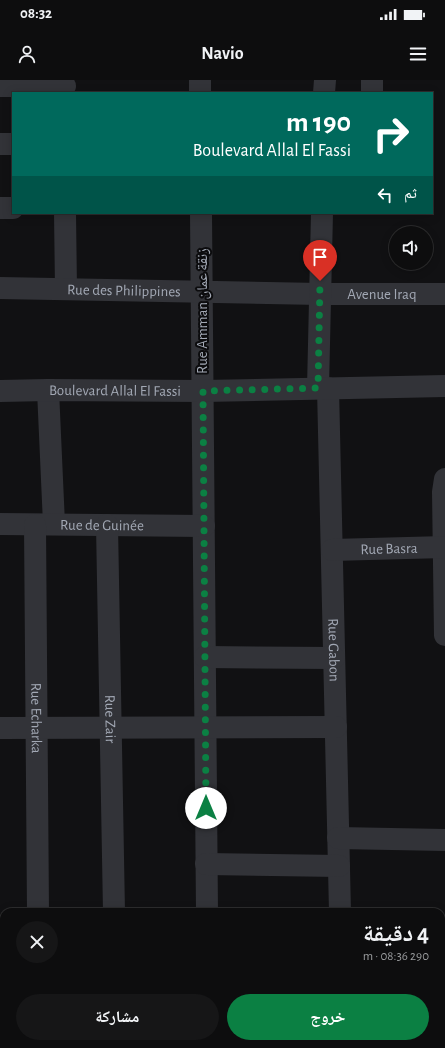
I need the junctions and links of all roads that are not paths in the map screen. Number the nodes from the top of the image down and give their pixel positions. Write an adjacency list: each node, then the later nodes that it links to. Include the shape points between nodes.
1 (200, 80): 6 (street)
2 (325, 80): 7 (street)
3 (372, 80): 8 (street)
4 (0, 86): 5 (street)
5 (65, 86)
6 (200, 92)
7 (324, 92)
8 (372, 92)
9 (0, 144): 10 (street)
10 (12, 144)
11 (0, 208): 12 (street)
12 (12, 208)
13 (65, 214): 17 (street)
14 (201, 214): 18 (street, Rue Amman زنقة عمان)
15 (322, 214): 19 (street, Rue Gabon)
16 (0, 288): 17 (street, Rue des Philippines)
17 (66, 289): 18 (street, Rue des Philippines)
18 (202, 292): 19 (street, Rue des Philippines); 25 (street, Rue Amman زنقة عمان)
19 (320, 294): 20 (street, Avenue Iraq); 22 (street, Rue Gabon)
20 (445, 294)
21 (445, 386): 22 (street, Boulevard Allal El Fassi)
22 (323, 388): 25 (street, Boulevard Allal El Fassi); 32 (street, Rue Gabon)
23 (48, 390): 24 (street, Boulevard Allal El Fassi); 25 (street, Boulevard Allal El Fassi); 28 (street, Rue Echarka)
24 (0, 391)
25 (203, 391): 30 (street, Rue Amman زنقة عمان)
26 (445, 479): 31 (street)
27 (0, 524): 28 (street, Rue de Guinée)
28 (44, 524): 29 (street, Rue de Guinée); 38 (street, Rue Echarka)
29 (107, 525): 30 (street, Rue de Guinée); 39 (street, Rue Zair)
30 (204, 526): 34 (street, Rue Amman زنقة عمان)
31 (444, 547): 32 (street, Rue Basra); 33 (street)
32 (332, 550): 35 (street, Rue Gabon)
33 (445, 635)
34 (205, 657): 35 (street); 40 (street, Rue Amman زنقة عمان)
35 (334, 658): 36 (street, Rue Gabon)
36 (336, 727): 40 (street); 41 (street, Rue Gabon)
37 (0, 728): 38 (street)
38 (37, 728): 39 (street); 45 (street, Rue Echarka)
39 (111, 728): 40 (street); 46 (street, Rue Zair)
40 (206, 728): 43 (street, Rue Amman زنقة عمان)
41 (338, 838): 42 (street); 44 (street, Rue Gabon)
42 (445, 840)
43 (206, 864): 44 (street); 47 (street, Rue Amman زنقة عمان)
44 (339, 866): 48 (street, Rue Gabon)
45 (38, 908)
46 (114, 908)
47 (207, 908)
48 (340, 908)

